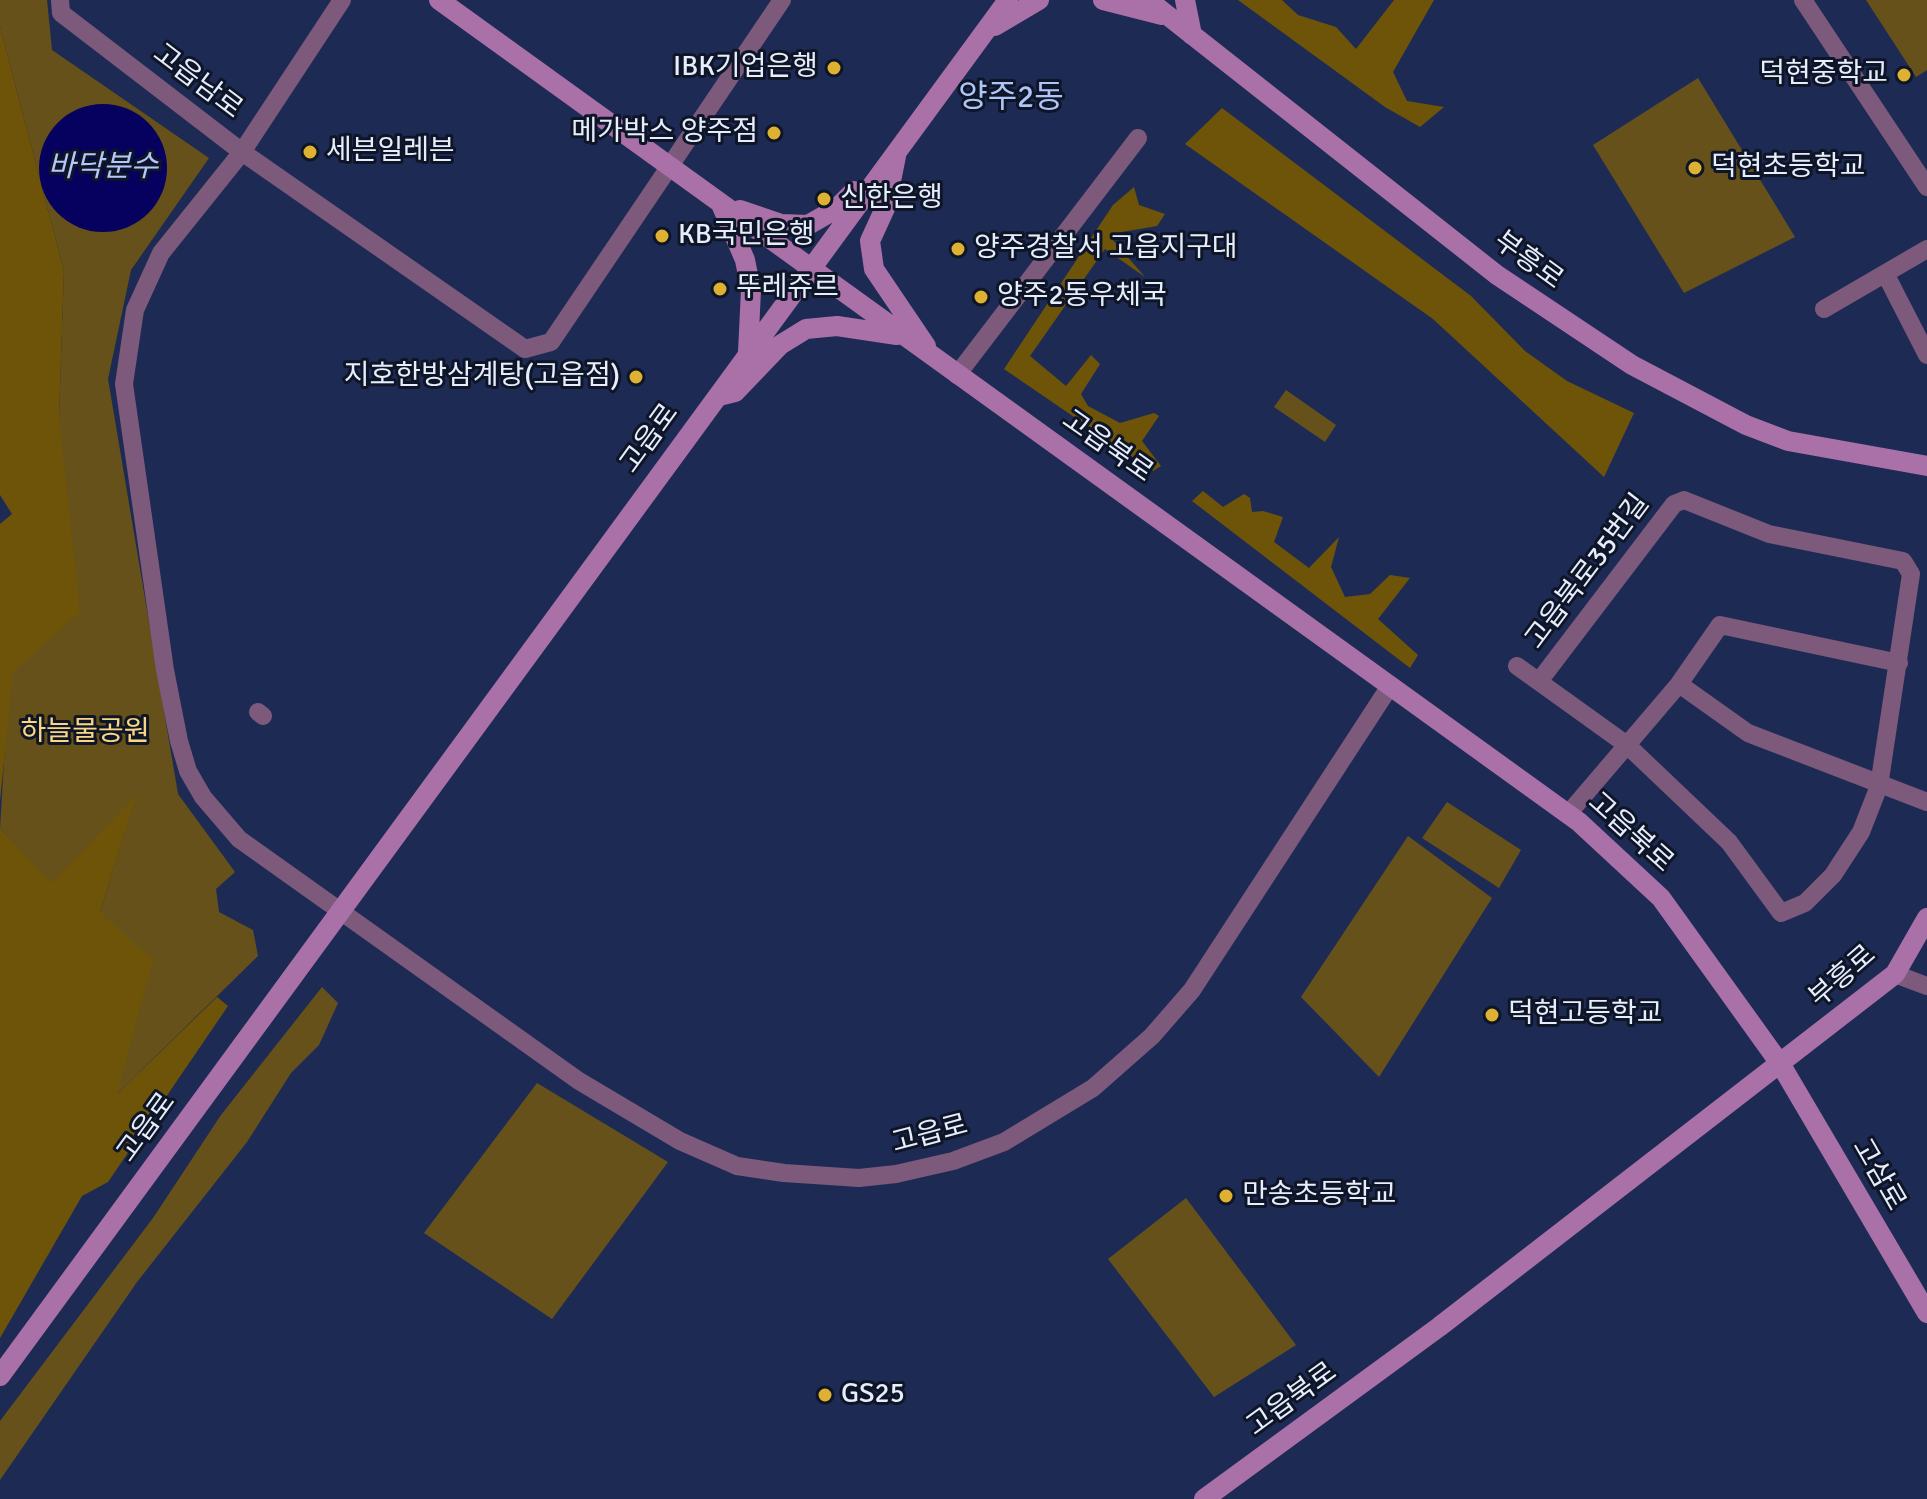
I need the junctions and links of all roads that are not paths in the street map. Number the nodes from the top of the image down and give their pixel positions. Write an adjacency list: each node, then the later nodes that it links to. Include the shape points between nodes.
1 (60, 0): 18 (street, 고읍남로, via 61,13)
2 (342, 0): 18 (street, 고읍남로)
3 (439, 0): 19 (street)
4 (782, 0): 19 (street)
5 (995, 0): 13 (street)
6 (1008, 0): 13 (street, 고읍로)
7 (1039, 0): 13 (street)
8 (1103, 0): 12 (street)
9 (1148, 0): 12 (street, 부흥로)
10 (1185, 0): 14 (street)
11 (1803, 0): 20 (street)
12 (1169, 16): 14 (street, 부흥로)
13 (989, 30): 15 (street, 고읍로)
14 (1192, 35): 32 (street, 부흥로, via 1497,275 1632,365 1746,425 1788,441)
15 (910, 134): 17 (street, 고읍로); 21 (street, via 836,209 808,225 781,224)
16 (1138, 138): 30 (street)
17 (897, 151): 23 (street, 고읍로); 29 (street, via 886,206 870,241 874,269)
18 (242, 152): 19 (street, via 525,349 551,342); 43 (street, 고읍로, via 161,253 135,310 124,384 165,670 188,771 239,839)
19 (668, 165): 21 (street)
20 (1927, 187)
21 (721, 204): 23 (street); 27 (street, via 745,260 751,290)
22 (1927, 249): 24 (street)
23 (809, 268): 26 (street, 고읍북로); 27 (street, 고읍로)
24 (1886, 275): 25 (street); 28 (street)
25 (1824, 309)
26 (903, 336): 29 (street, 고읍북로); 31 (street, via 837,326 806,329 780,345 735,392)
27 (748, 352): 31 (street, 고읍로)
28 (1927, 355)
29 (936, 359): 30 (street, 고읍북로)
30 (957, 375): 38 (street, 고읍북로)
31 (715, 397): 43 (street, 고읍로)
32 (1917, 464): 33 (street)
33 (1927, 479)
34 (1899, 663): 36 (street, 고읍북로35번길, via 1911,574 1903,561 1769,534 1684,500 1674,504); 37 (street, via 1720,625); 40 (street, 고읍북로35번길)
35 (1517, 666): 36 (street, 고읍북로35번길)
36 (1540, 680): 39 (street, 고읍북로35번길)
37 (1679, 684): 39 (street); 40 (street, via 1748,733)
38 (1390, 686): 42 (street, 고읍북로); 43 (street, 고읍로, via 1192,990 1152,1036 1093,1088 1004,1142 896,1174 823,1176 737,1166 680,1141 579,1081)
39 (1627, 745): 40 (street, 고읍북로35번길, via 1729,842 1781,913 1805,903 1833,875 1861,832); 42 (street)
40 (1879, 786): 41 (street)
41 (1927, 802)
42 (1568, 814): 47 (street, 고읍북로, via 1661,898)
43 (338, 913): 49 (street, 고읍로)
44 (1927, 918): 45 (street, 부흥로)
45 (1895, 974): 46 (street); 47 (street, 부흥로)
46 (1927, 986)
47 (1781, 1065): 48 (street, 고삼로); 50 (street, 고읍북로)
48 (1927, 1313)
49 (0, 1376)
50 (1204, 1499)

